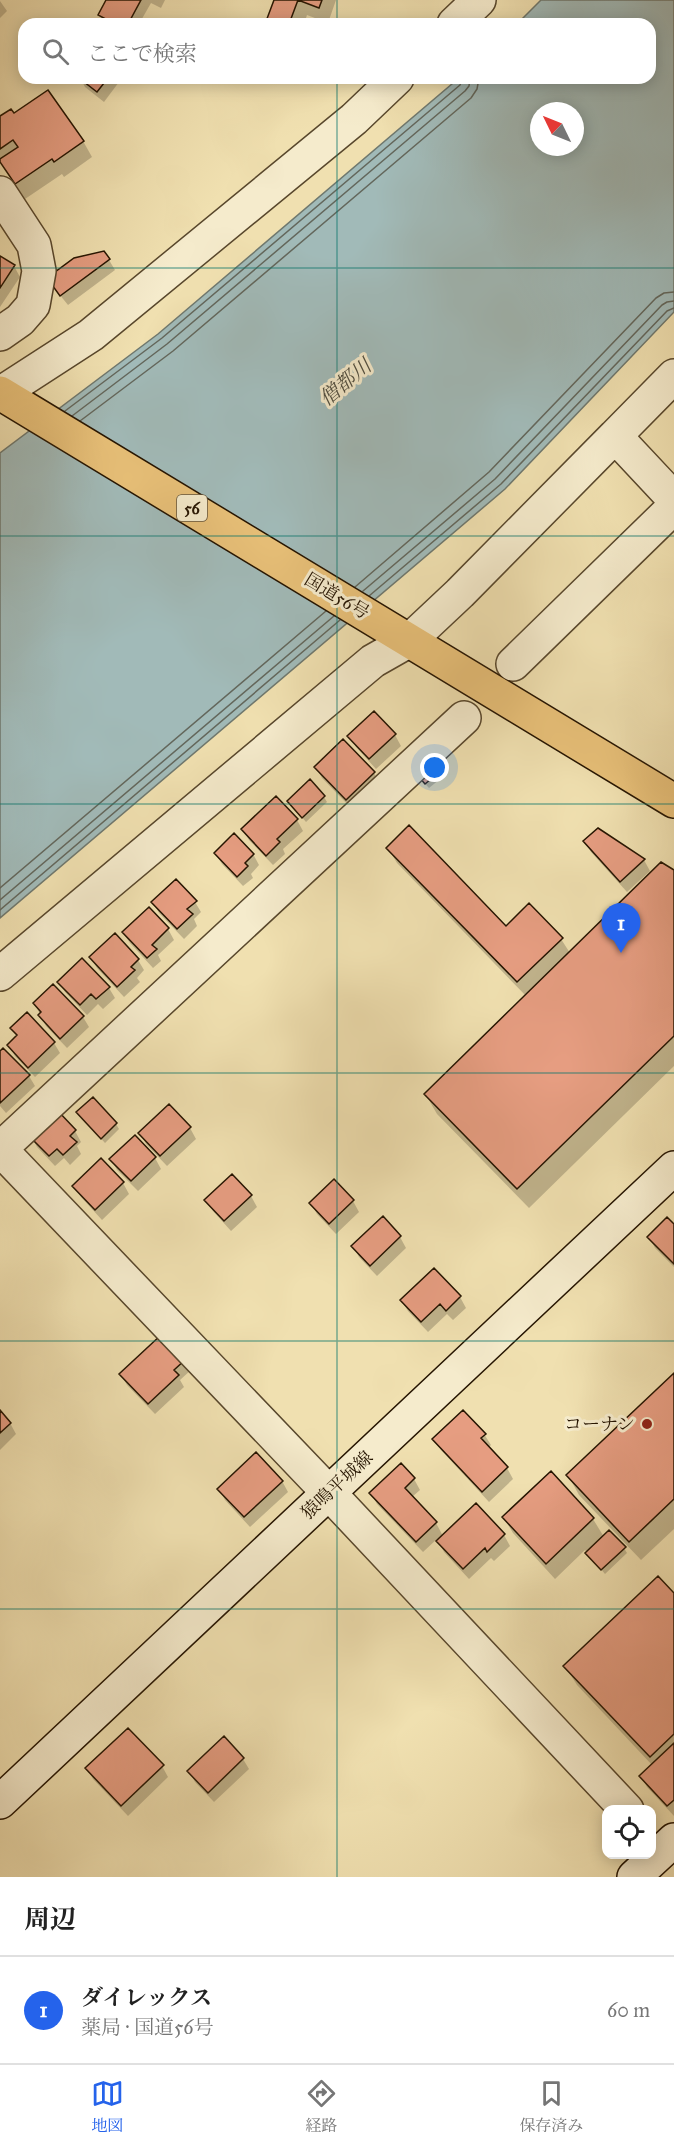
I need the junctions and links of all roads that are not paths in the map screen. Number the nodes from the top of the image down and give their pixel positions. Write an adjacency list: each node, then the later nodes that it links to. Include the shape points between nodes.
1 (391, 84): 5 (street, via 354,119 91,335)
2 (0, 193): 3 (street, via 34,245 39,271 33,305)
3 (0, 334)
4 (674, 376): 6 (street)
5 (3, 395): 9 (highway, 国道56号 / 56)
6 (615, 436): 7 (street); 9 (street)
7 (674, 499)
8 (674, 507): 10 (street)
9 (410, 640): 12 (highway, 国道56号 / 56); 13 (street, via 373,662)
10 (513, 664)
11 (464, 718): 14 (street)
12 (674, 801)
13 (0, 974)
14 (0, 1149): 16 (street)
15 (674, 1168): 16 (street, 猿鳴平城線)
16 (329, 1493): 17 (street, 猿鳴平城線); 18 (street)
17 (0, 1802)
18 (623, 1805)
19 (666, 1846): 20 (street)
20 (634, 1877)

